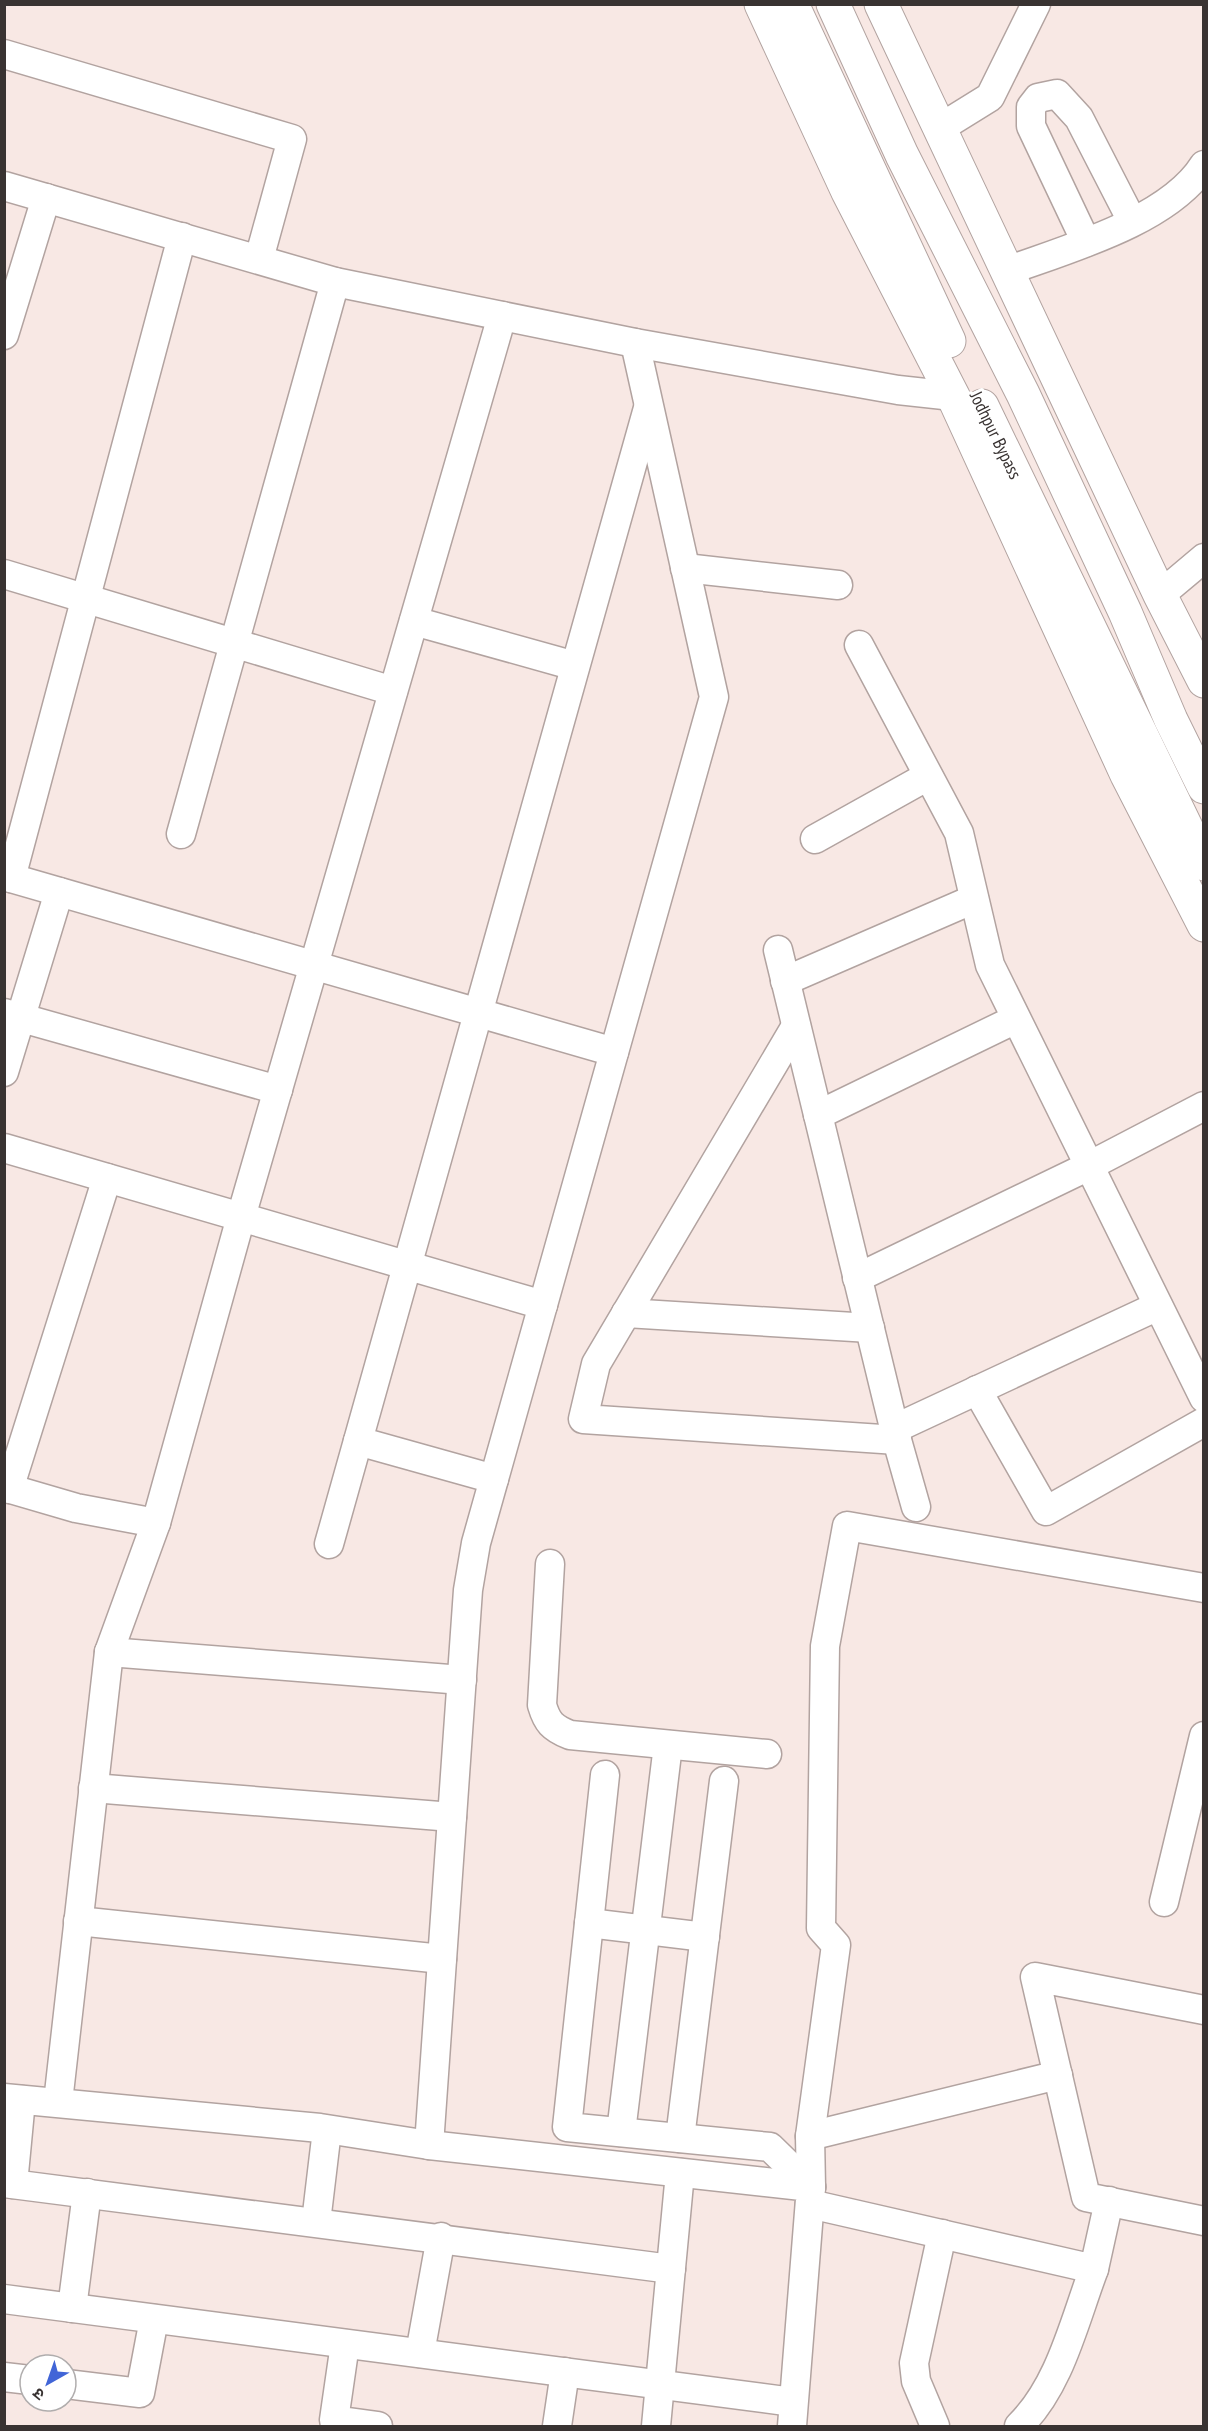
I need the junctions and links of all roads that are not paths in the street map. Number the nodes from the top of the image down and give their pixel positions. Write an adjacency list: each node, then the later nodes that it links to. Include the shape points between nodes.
1 (761, 4): 20 (highway, via 848,192)
2 (792, 4): 38 (highway, Jodhpur Bypass, via 906,253)
3 (833, 4): 35 (highway, via 902,155 1023,393)
4 (881, 4): 7 (highway)
5 (1036, 4): 7 (street, via 990,97)
6 (4, 54): 14 (street, via 292,139)
7 (940, 128): 15 (highway)
8 (1203, 165): 11 (street, via 1192,183)
9 (4, 186): 10 (street)
10 (46, 198): 12 (street); 18 (street)
11 (1132, 221): 13 (street); 13 (street, via 1079,118 1057,94 1038,98 1031,107 1031,126)
12 (182, 237): 14 (street); 27 (street)
13 (1086, 242): 15 (street)
14 (259, 259): 16 (street)
15 (1007, 271): 26 (highway)
16 (335, 282): 17 (street); 29 (street)
17 (502, 316): 19 (street); 28 (street)
18 (4, 335)
19 (635, 343): 20 (street, via 898,390); 21 (street)
20 (953, 396): 42 (highway, via 1127,775)
21 (649, 404): 23 (street); 31 (street)
22 (1203, 558): 26 (street)
23 (685, 568): 25 (street); 50 (street, via 714,697)
24 (4, 574): 27 (street)
25 (838, 585)
26 (1160, 595): 32 (highway)
27 (86, 599): 29 (street); 39 (street)
28 (414, 621): 31 (street); 33 (street)
29 (234, 643): 33 (street); 36 (street)
30 (859, 645): 34 (street)
31 (575, 666): 46 (street)
32 (1203, 681)
33 (393, 691): 44 (street)
34 (928, 777): 37 (street); 41 (street, via 958,833)
35 (1203, 787)
36 (181, 834)
37 (815, 838)
38 (1203, 864)
39 (8, 877): 40 (street)
40 (59, 892): 44 (street); 47 (street)
41 (974, 899): 45 (street); 48 (street, via 990,965)
42 (1203, 925)
43 (778, 950): 45 (street)
44 (314, 965): 46 (street); 52 (street)
45 (785, 981): 49 (street)
46 (478, 1012): 50 (street); 59 (street)
47 (13, 1015): 51 (street); 52 (street)
48 (1016, 1019): 54 (street); 56 (street)
49 (796, 1026): 54 (street); 63 (street)
50 (614, 1052): 61 (street)
51 (4, 1072)
52 (278, 1090): 58 (street)
53 (1203, 1106): 56 (street)
54 (818, 1115): 60 (street)
55 (4, 1148): 57 (street)
56 (1089, 1166): 60 (street); 62 (street)
57 (107, 1178): 58 (street); 71 (street)
58 (241, 1217): 59 (street); 73 (street)
59 (407, 1265): 61 (street); 69 (street)
60 (857, 1278): 64 (street)
61 (543, 1305): 70 (street)
62 (1158, 1306): 65 (street); 66 (street)
63 (626, 1313): 64 (street); 68 (street, via 596,1364 582,1419)
64 (870, 1328): 68 (street)
65 (977, 1390): 67 (street, via 1046,1511); 68 (street)
66 (1203, 1398)
67 (1203, 1422)
68 (895, 1435): 72 (street)
69 (358, 1441): 70 (street); 74 (street)
70 (494, 1479): 78 (street, via 468,1590)
71 (7, 1488): 73 (street, via 76,1508)
72 (915, 1507)
73 (156, 1523): 77 (street)
74 (328, 1544)
75 (550, 1564): 80 (street, via 542,1705 547,1722 570,1735)
76 (1203, 1588): 99 (street, via 847,1526 825,1646 821,1928 836,1945)
77 (109, 1652): 78 (street); 84 (street)
78 (462, 1680): 86 (street)
79 (1203, 1736): 85 (street)
80 (668, 1745): 81 (street); 90 (street)
81 (767, 1754)
82 (605, 1775): 89 (street)
83 (724, 1781): 91 (street)
84 (93, 1788): 86 (street); 88 (street)
85 (1197, 1789): 87 (street)
86 (452, 1817): 92 (street)
87 (1164, 1902)
88 (78, 1921): 92 (street); 96 (street)
89 (589, 1923): 90 (street); 98 (street, via 567,2127)
90 (645, 1930): 91 (street); 98 (street)
91 (705, 1937): 100 (street)
92 (442, 1959): 101 (street)
93 (1203, 2010): 94 (street, via 1035,1977)
94 (1058, 2075): 99 (street); 106 (street, via 1086,2197)
95 (13, 2099): 96 (street); 103 (street)
96 (58, 2102): 97 (street)
97 (327, 2130): 101 (street); 108 (street)
98 (621, 2132): 100 (street)
99 (810, 2136): 105 (street)
100 (680, 2138): 105 (street, via 770,2147)
101 (429, 2145): 102 (street)
102 (680, 2173): 105 (street); 111 (street)
103 (9, 2183): 104 (street)
104 (87, 2193): 108 (street); 114 (street)
105 (810, 2195): 109 (street); 121 (street)
106 (1109, 2201): 107 (street); 112 (street)
107 (1203, 2221)
108 (316, 2222): 110 (street)
109 (942, 2234): 112 (street); 125 (street, via 914,2363 916,2381)
110 (441, 2237): 111 (street); 117 (street)
111 (671, 2269): 120 (street)
112 (1094, 2269): 126 (street, via 1051,2382)
113 (4, 2299): 114 (street)
114 (72, 2308): 115 (street)
115 (154, 2319): 116 (street); 119 (street, via 140,2393)
116 (345, 2344): 117 (street); 122 (street, via 334,2420)
117 (420, 2353): 118 (street)
118 (565, 2372): 120 (street); 123 (street)
119 (78, 2385)
120 (660, 2385): 121 (street); 124 (street)
121 (793, 2414)
122 (378, 2427)
123 (556, 2427)
124 (656, 2427)
125 (935, 2427)
126 (1019, 2427)

